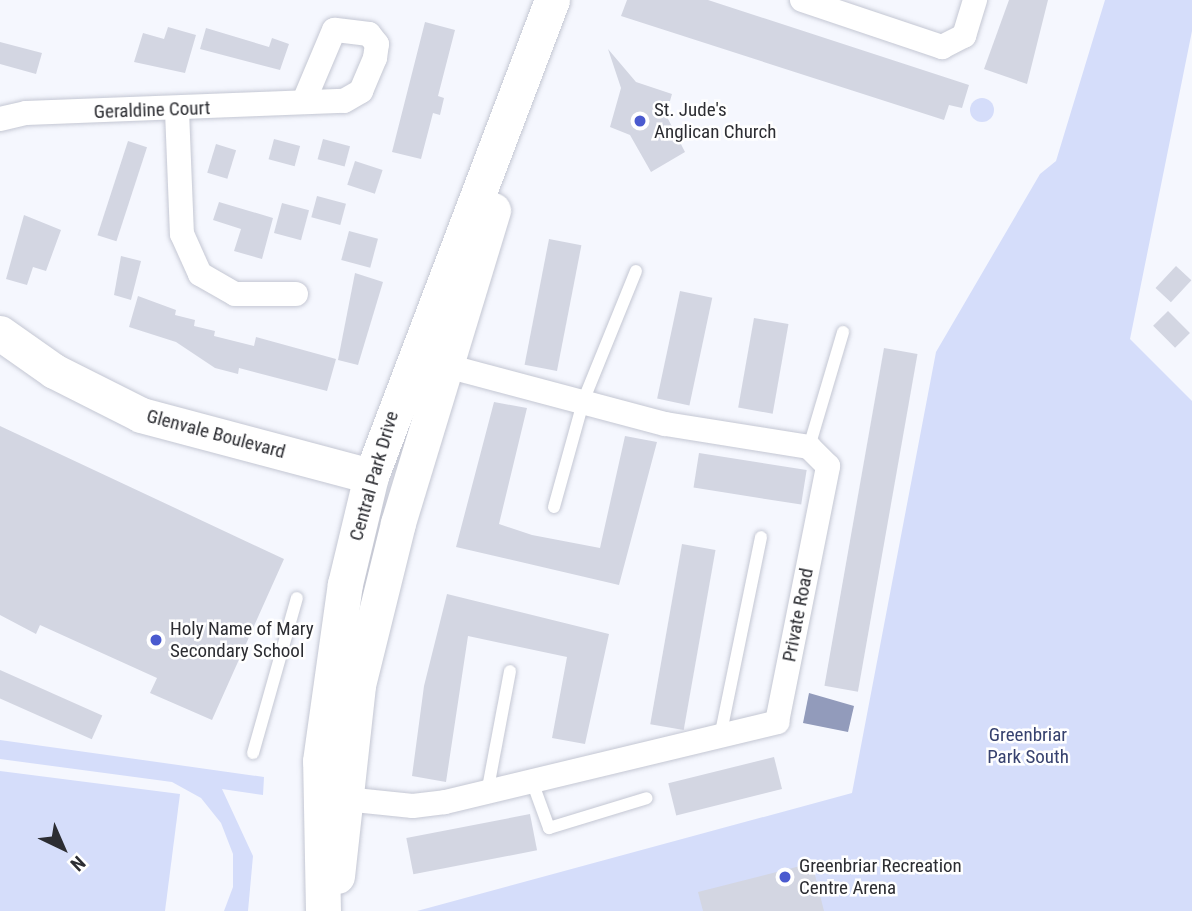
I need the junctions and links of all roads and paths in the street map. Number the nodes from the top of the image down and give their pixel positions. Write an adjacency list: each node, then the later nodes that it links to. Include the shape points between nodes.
1 (552, 0): 4 (street, Central Park Drive)
2 (802, 0): 3 (street, via 942,47 964,36)
3 (975, 0)
4 (530, 65): 12 (street, Central Park Drive); 15 (street, Central Park Drive)
5 (304, 101): 6 (street, Geraldine Court)
6 (177, 111): 7 (street, Geraldine Court, via 26,113); 9 (street, via 181,234 200,274 235,294)
7 (0, 119)
8 (636, 271): 13 (lane)
9 (296, 293)
10 (843, 332): 14 (lane)
11 (0, 333): 15 (street, Glenvale Boulevard, via 54,370 141,415)
12 (447, 366): 13 (street); 16 (street, Central Park Drive)
13 (584, 399): 14 (street, via 665,424); 17 (lane)
14 (809, 447): 21 (street, Private Road, via 828,466 776,722)
15 (371, 476): 16 (street, Glenvale Boulevard); 27 (street, Central Park Drive, via 345,584 320,761)
16 (408, 487): 26 (street, Central Park Drive, via 358,685)
17 (554, 507)
18 (761, 537): 21 (lane)
19 (298, 598): 22 (lane)
20 (510, 671): 24 (lane)
21 (720, 737): 23 (street, Private Road)
22 (253, 753)
23 (533, 784): 24 (street, Private Road); 25 (lane, via 549,828)
24 (487, 794): 26 (street, Private Road, via 413,806)
25 (647, 798)
26 (345, 799): 28 (street, Central Park Drive)
27 (323, 911)
28 (333, 911)

